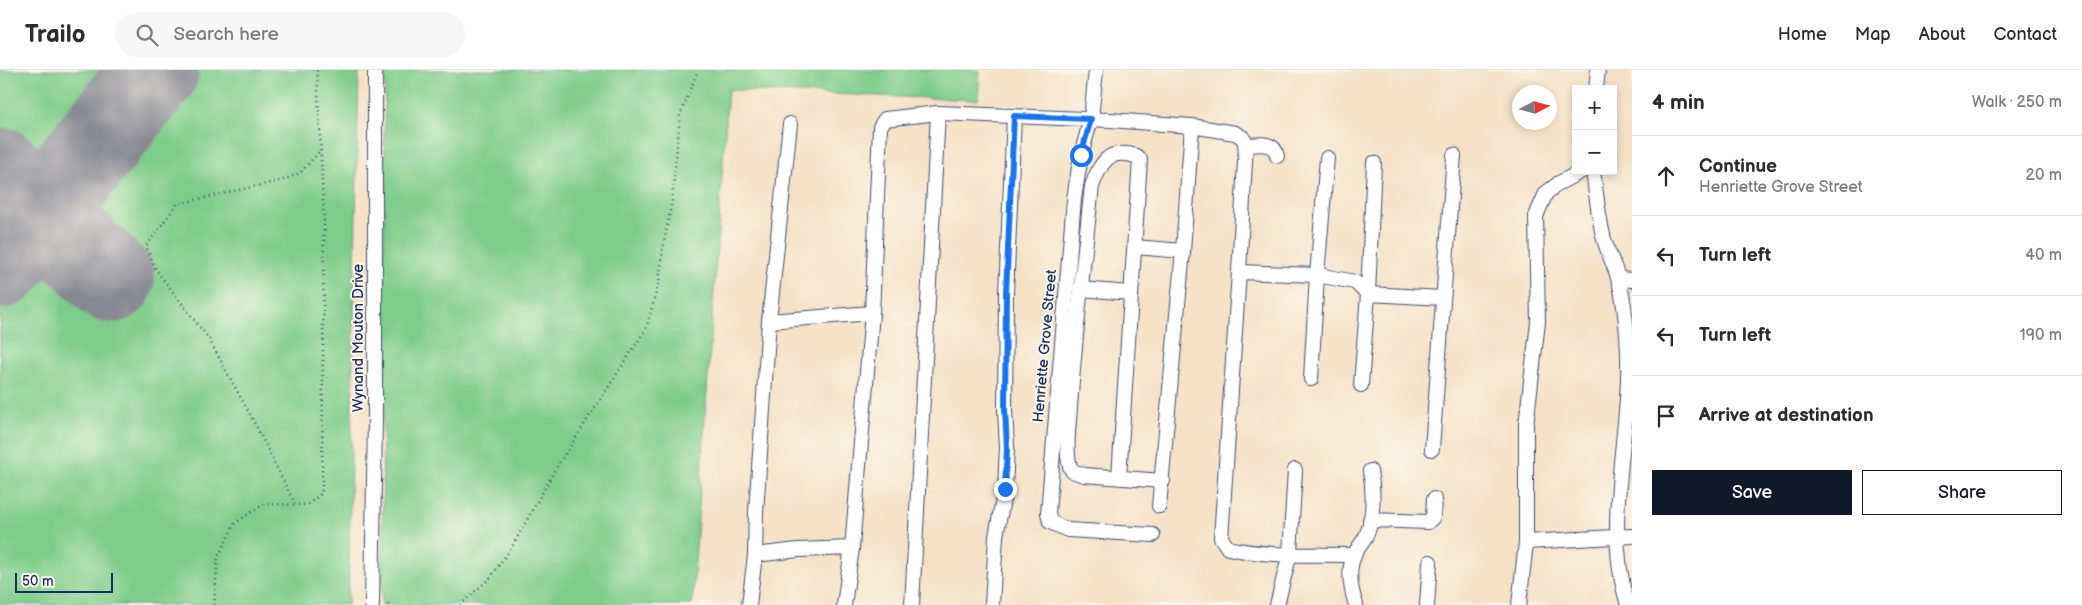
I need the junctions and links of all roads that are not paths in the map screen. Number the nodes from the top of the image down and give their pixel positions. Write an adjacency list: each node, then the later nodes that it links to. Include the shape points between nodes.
1 (375, 70): 47 (street, Wynand Mouton Drive)
2 (1096, 70): 7 (street, Henriette Grove Street)
3 (1598, 70): 4 (street)
4 (1596, 85)
5 (938, 113): 6 (street); 26 (street, via 885,119 880,127); 50 (street)
6 (1014, 116): 7 (street); 51 (street, via 1006,293 1005,489 996,536)
7 (1091, 119): 9 (street); 38 (street, Henriette Grove Street, via 1074,199 1048,513 1050,522 1068,530)
8 (790, 124): 27 (street)
9 (1192, 126): 10 (street, via 1240,135); 18 (street)
10 (1246, 145): 12 (street, via 1271,146); 19 (street)
11 (1454, 155): 25 (street)
12 (1277, 156)
13 (1327, 158): 20 (street)
14 (1374, 163): 24 (street)
15 (1574, 175): 41 (street, via 1546,193 1536,216 1538,322 1526,425)
16 (1595, 175): 21 (street, via 1603,236)
17 (1136, 247): 18 (street); 22 (street, via 1140,160 1136,156 1116,154 1101,164 1092,186); 23 (street)
18 (1183, 251): 34 (street)
19 (1239, 272): 20 (street); 43 (street, via 1220,538 1228,548)
20 (1317, 275): 24 (street, via 1355,282); 28 (street)
21 (1625, 280): 39 (street, via 1628,387)
22 (1080, 289): 23 (street); 33 (street, via 1068,438 1069,467 1084,475)
23 (1131, 293): 33 (street)
24 (1368, 294): 25 (street); 29 (street)
25 (1444, 298): 30 (street)
26 (872, 313): 27 (street); 42 (street)
27 (769, 322): 45 (street)
28 (1311, 379)
29 (1361, 385)
30 (1432, 449)
31 (1295, 470): 43 (street)
32 (1370, 472): 37 (street)
33 (1119, 477): 34 (street)
34 (1163, 481): 36 (street)
35 (1434, 499): 37 (street, via 1433,518 1428,522)
36 (1159, 506)
37 (1370, 520): 44 (street, via 1366,536)
38 (1152, 536)
39 (1618, 536): 40 (street); 41 (street); 56 (street)
40 (1632, 536)
41 (1526, 542): 55 (street)
42 (852, 548): 45 (street); 49 (street)
43 (1290, 553): 44 (street); 52 (street)
44 (1354, 554): 53 (street, via 1351,585)
45 (755, 555): 48 (street)
46 (1430, 562): 54 (street)
47 (372, 605)
48 (749, 605)
49 (844, 605)
50 (912, 605)
51 (992, 605)
52 (1277, 605)
53 (1356, 605)
54 (1427, 605)
55 (1519, 605)
56 (1628, 605)

